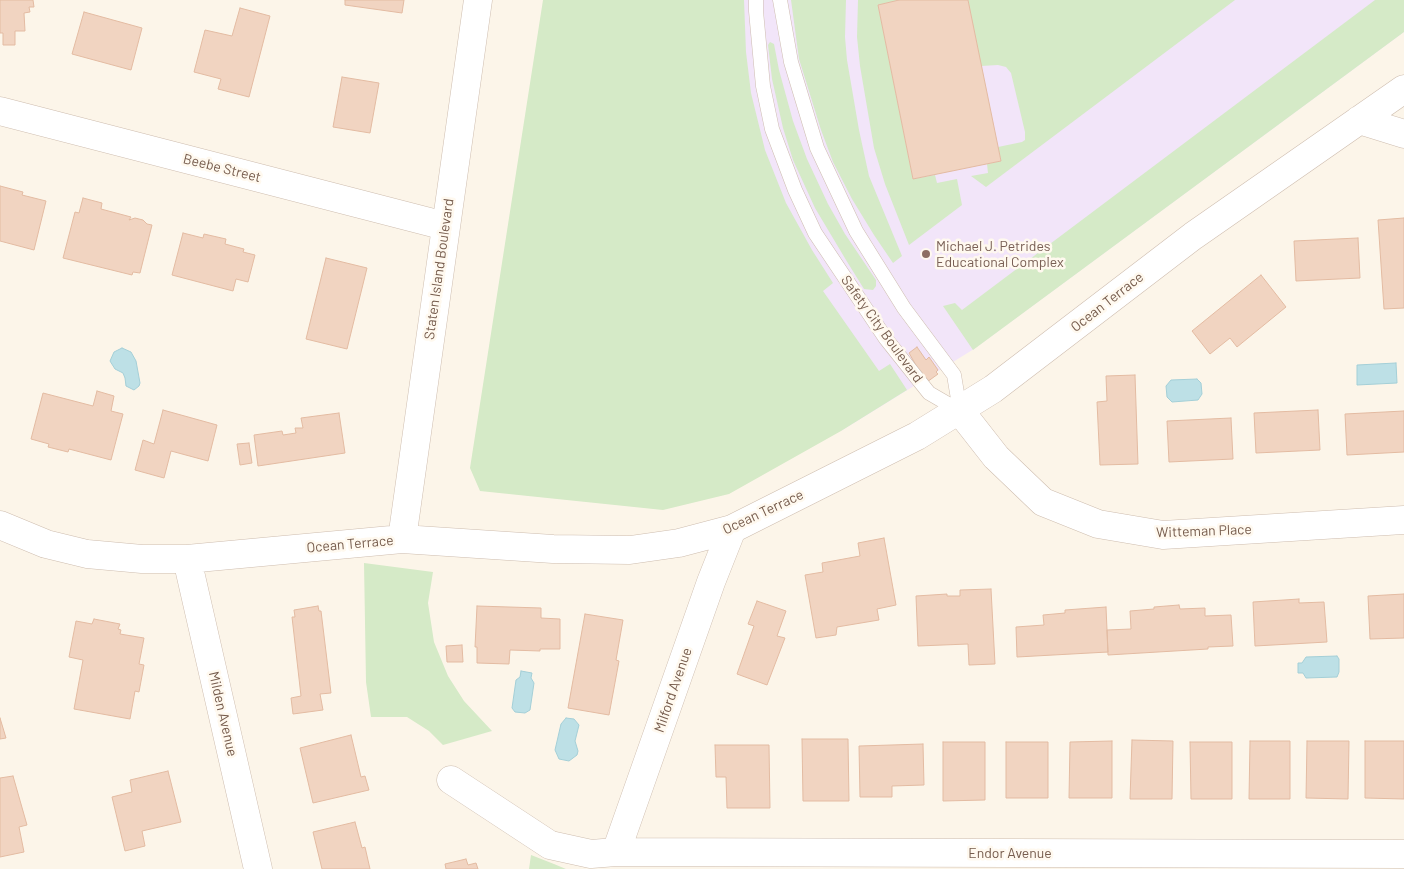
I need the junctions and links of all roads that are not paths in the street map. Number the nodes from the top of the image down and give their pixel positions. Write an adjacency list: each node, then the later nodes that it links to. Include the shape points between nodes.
1 (478, 0): 8 (street, Staten Island Boulevard)
2 (756, 0): 9 (lane, Safety City Boulevard, via 763,86 772,129 815,233 886,339 929,393)
3 (780, 0): 9 (lane, via 791,62 817,148 856,231 904,308 954,375)
4 (1404, 89): 6 (street, Ocean Terrace)
5 (0, 112): 8 (street, Beebe Street)
6 (1359, 120): 7 (street); 9 (street, Ocean Terrace, via 1193,236)
7 (1404, 134)
8 (445, 226): 13 (street, Staten Island Boulevard)
9 (960, 411): 10 (street, Witteman Place, via 996,457 1043,502 1098,524 1163,535); 12 (street, Ocean Terrace)
10 (1404, 520)
11 (0, 525): 14 (street, Ocean Terrace, via 46,544 87,554)
12 (732, 529): 13 (street, Ocean Terrace, via 679,543 630,550 553,549); 16 (street, Milford Avenue)
13 (402, 539): 14 (street, Ocean Terrace)
14 (187, 559): 18 (street, Milden Avenue)
15 (451, 780): 16 (street, via 550,846 591,854)
16 (616, 852): 17 (street, Endor Avenue)
17 (1404, 854)
18 (258, 869)

